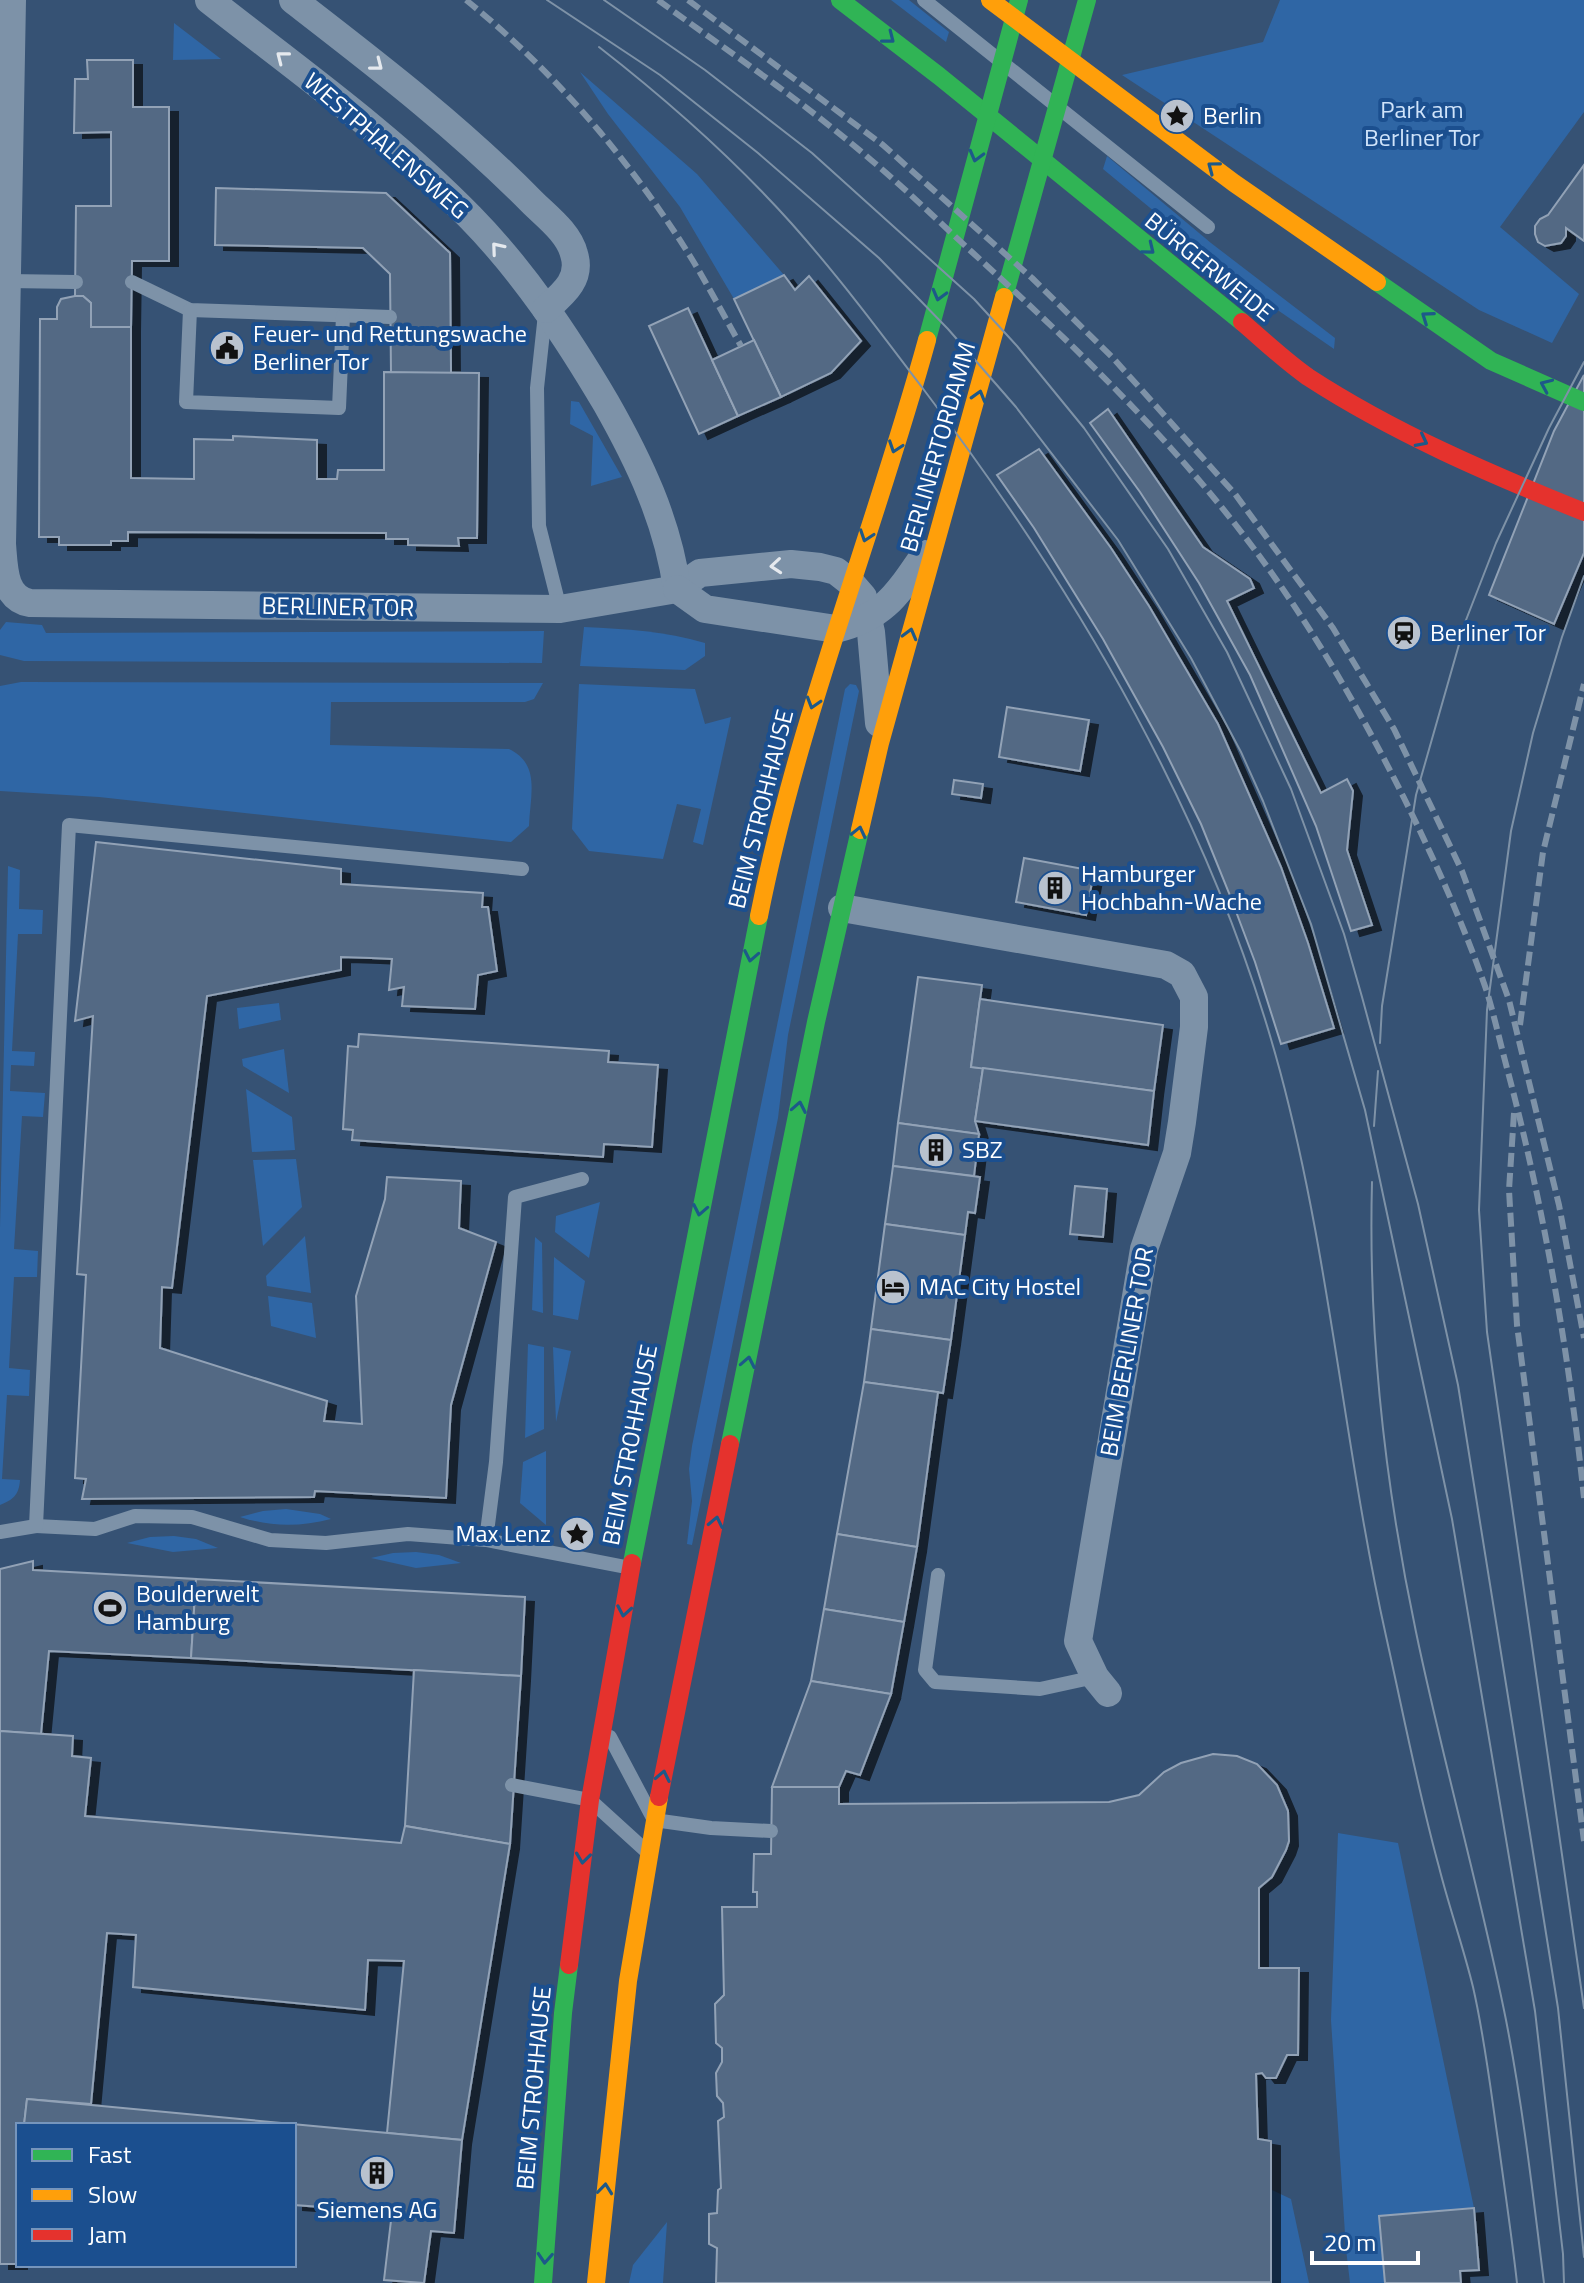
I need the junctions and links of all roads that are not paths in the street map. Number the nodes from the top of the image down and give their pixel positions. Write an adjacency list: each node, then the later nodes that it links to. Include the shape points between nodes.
1 (12, 0): 9 (street)
2 (209, 0): 15 (street, WESTPHALENSWEG, one-way to 2, via 472,219 424,172)
3 (293, 0): 15 (street, one-way to 15, via 427,104 568,240 576,259 574,277)
4 (840, 0): 20 (main road, BÜRGERWEIDE, one-way to 20, via 1306,375 1366,413 1451,455)
5 (924, 0): 10 (lane)
6 (990, 0): 19 (main road, one-way to 6, via 1491,361 1234,183)
7 (1019, 0): 22 (main road, BERLINERTORDAMM, one-way to 22, via 909,405)
8 (1086, 3): 21 (main road, BERLINERTORDAMM, one-way to 8)
9 (6, 36): 11 (street)
10 (1208, 227)
11 (4, 246): 12 (street)
12 (8, 281): 13 (lane); 24 (street, BERLINER TOR, via 2,544 7,584 15,597 30,603)
13 (76, 282)
14 (132, 282): 16 (lane)
15 (546, 309): 23 (street, WESTPHALENSWEG, via 593,381 646,480 672,553); 24 (lane, via 537,388 539,526)
16 (190, 310): 17 (lane); 17 (lane, via 186,402 324,408 339,408)
17 (343, 316): 18 (lane)
18 (390, 317)
19 (1584, 402)
20 (1584, 512)
21 (936, 538): 25 (street, via 893,600); 27 (main road, BERLINERTORDAMM, one-way to 21)
22 (850, 582): 23 (street, BERLINER TOR, one-way to 23, via 836,571 791,564 700,573); 25 (street, via 863,597); 26 (main road, BERLINERTORDAMM)
23 (677, 589): 24 (street, BERLINER TOR); 26 (street, via 705,609)
24 (560, 609)
25 (868, 617): 26 (street); 27 (street)
26 (836, 629): 34 (main road, BEIM STROHHAUSE, one-way to 34, via 768,870)
27 (880, 743): 29 (main road, BERLINERTORDAMM, one-way to 27)
28 (522, 869): 31 (lane, via 69,825)
29 (842, 908): 36 (street, BEIM BERLINER TOR, via 1166,965 1179,971 1192,990 1194,1027 1177,1153 1144,1249 1078,1641); 40 (main road, one-way to 29)
30 (582, 1179): 33 (lane, via 515,1197)
31 (36, 1526): 32 (lane); 33 (lane, via 95,1529 126,1517 164,1516 192,1517 270,1540 326,1543 408,1534)
32 (0, 1532)
33 (486, 1540): 34 (lane)
34 (631, 1568): 37 (main road, BEIM STROHHAUSE, one-way to 37)
35 (938, 1575): 36 (lane, via 925,1670 935,1682 1040,1689)
36 (1102, 1685)
37 (605, 1726): 39 (main road, BEIM STROHHAUSE); 40 (lane)
38 (512, 1785): 39 (lane)
39 (590, 1800): 42 (lane); 43 (main road, BEIM STROHHAUSE, one-way to 43, via 563,2013)
40 (654, 1820): 41 (lane); 42 (main road)
41 (771, 1831)
42 (648, 1853): 44 (main road, one-way to 42, via 628,1981)
43 (543, 2283)
44 (596, 2283)

